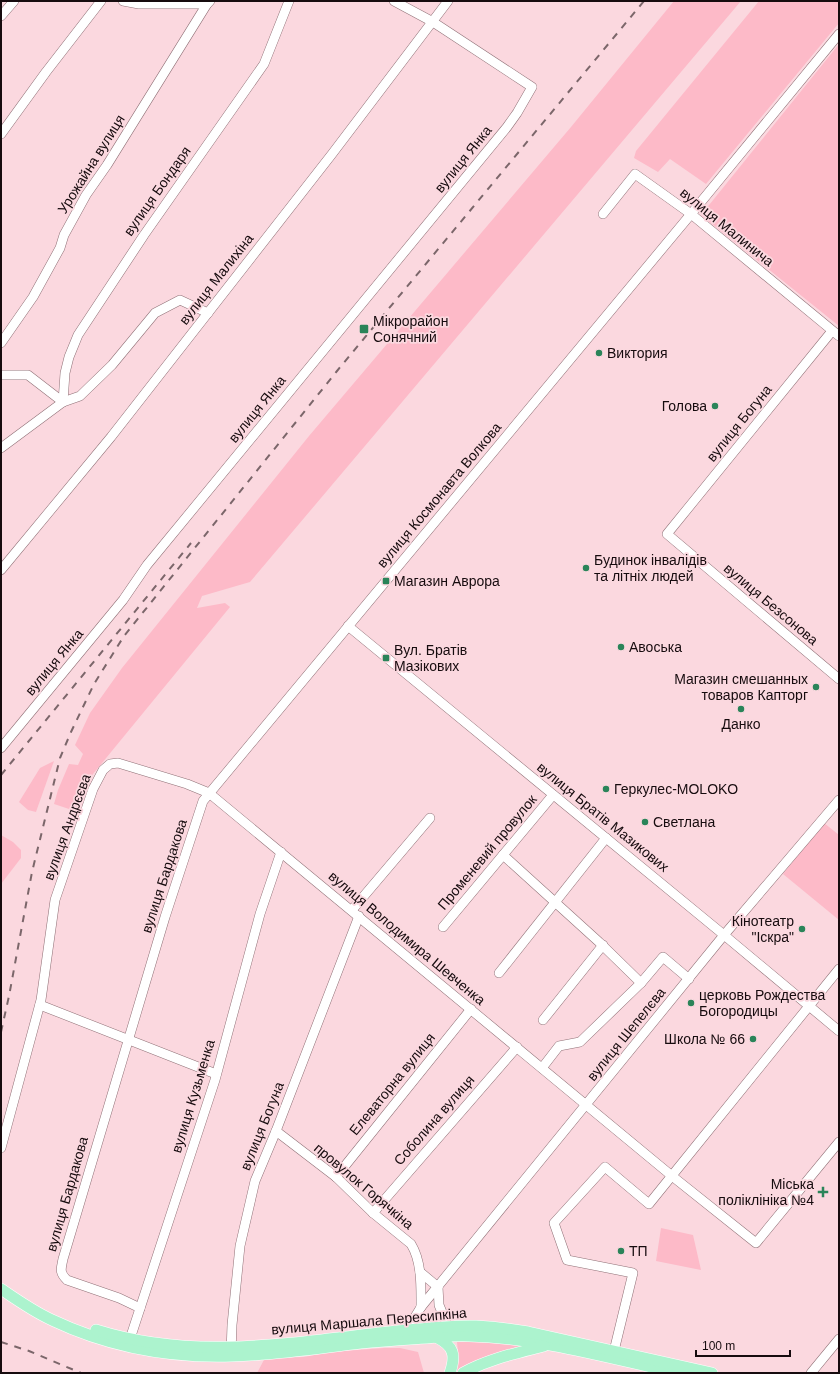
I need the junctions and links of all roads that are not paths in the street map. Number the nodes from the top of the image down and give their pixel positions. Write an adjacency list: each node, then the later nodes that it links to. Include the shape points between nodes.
1 (14, 1): 8 (street)
2 (101, 1): 11 (street)
3 (124, 1): 7 (street, via 139,4)
4 (289, 1): 18 (street, вулиця Бондаря, via 264,64 144,235 78,335 65,373)
5 (394, 1): 9 (street)
6 (448, 1): 9 (street, вулиця Малихіна)
7 (208, 2): 16 (street, Урожайна вулиця, via 86,195 33,297)
8 (1, 16)
9 (433, 22): 14 (street, вулиця Малихіна); 24 (street, вулиця Янка, via 532,87 517,113 147,565 123,600)
10 (839, 34): 13 (street, вулиця Космонавта Волкова)
11 (1, 134)
12 (603, 214): 13 (street, вулиця Малинича, via 635,174)
13 (691, 214): 15 (street, вулиця Малинича); 22 (street, вулиця Космонавта Волкова)
14 (208, 313): 18 (street, via 180,300 155,312 112,365 80,396); 21 (street, вулиця Малихіна, via 111,437)
15 (836, 333): 20 (street, вулиця Богуна)
16 (1, 343)
17 (1, 375): 18 (street, via 28,374)
18 (63, 402): 19 (street)
19 (1, 448)
20 (667, 534): 23 (street, вулиця Безсонова)
21 (1, 570)
22 (348, 626): 25 (street, вулиця Космонавта Волкова); 26 (street, вулиця Братів Мазикових)
23 (839, 679)
24 (1, 748)
25 (209, 793): 30 (street, вулиця Володимира Шевченка); 41 (street, вулиця Андрєєва, via 118,763 110,764 103,770 88,800 55,900); 46 (street, вулиця Бардакова, via 200,808)
26 (553, 795): 29 (street, вулиця Братів Мазикових); 31 (street, Променевий провулок)
27 (839, 800): 35 (street, вулиця Шепелєва)
28 (430, 818): 33 (street, вулиця Богуна)
29 (606, 838): 32 (street); 35 (street, вулиця Братів Мазикових)
30 (281, 852): 33 (street, вулиця Володимира Шевченка); 49 (street, вулиця Кузьменка, via 260,914)
31 (503, 855): 32 (street); 34 (street, Променевий провулок)
32 (555, 902): 36 (street); 38 (street)
33 (355, 913): 43 (street, вулиця Володимира Шевченка); 51 (street, вулиця Богуна)
34 (443, 927)
35 (724, 935): 39 (street, вулиця Шепелєва); 42 (street, вулиця Братів Мазикових)
36 (603, 945): 40 (street); 44 (street)
37 (839, 969): 42 (street)
38 (498, 973)
39 (689, 979): 40 (street, via 663,957); 50 (street, вулиця Шепелєва)
40 (641, 983): 48 (street, via 580,1042 559,1046)
41 (40, 1005): 46 (street); 53 (street, вулиця Андрєєва)
42 (809, 1006): 45 (street, вулиця Братів Мазикових); 54 (street)
43 (471, 1009): 47 (street, вулиця Володимира Шевченка); 55 (street, Елеваторна вулиця)
44 (543, 1020)
45 (839, 1031)
46 (128, 1039): 49 (street); 61 (street, вулиця Бардакова, via 61,1269 67,1280)
47 (516, 1047): 48 (street, вулиця Володимира Шевченка); 56 (street, Соболина вулиця)
48 (542, 1068): 50 (street, вулиця Володимира Шевченка)
49 (216, 1074): 61 (street, вулиця Кузьменка)
50 (587, 1105): 54 (street, вулиця Володимира Шевченка); 58 (street, вулиця Шепелєва)
51 (276, 1131): 55 (street, провулок Горячкіна); 69 (street, вулиця Богуна, via 255,1181 240,1246)
52 (839, 1142): 54 (street, вулиця Володимира Шевченка, via 756,1243)
53 (1, 1148)
54 (672, 1176): 68 (street, via 649,1204 605,1166 554,1223 567,1260 633,1273)
55 (336, 1177): 56 (street, провулок Горячкіна)
56 (373, 1213): 57 (street, провулок Горячкіна, via 411,1244)
57 (420, 1272): 58 (street); 60 (street, провулок Горячкіна)
58 (438, 1287): 60 (street, вулиця Шепелєва); 63 (street, via 439,1305)
59 (1, 1289): 66 (main road, вулиця Маршала Пересипкіна, via 51,1320 92,1337)
60 (421, 1307): 62 (street, вулиця Шепелєва)
61 (140, 1308): 66 (street, вулиця Кузьменка)
62 (406, 1330): 63 (main road, вулиця Маршала Пересипкіна); 69 (main road, вулиця Маршала Пересипкіна, via 260,1346)
63 (449, 1331): 64 (main road, вулиця Маршала Пересипкіна); 67 (main road, вулиця Маршала Пересипкіна); 68 (main road, вулиця Маршала Пересипкіна, via 476,1326 500,1328); 70 (street)
64 (436, 1337): 69 (main road, вулиця Маршала Пересипкіна, via 264,1354); 70 (main road, via 446,1342)
65 (839, 1339): 75 (street)
66 (129, 1344): 69 (main road, вулиця Маршала Пересипкіна, via 170,1353)
67 (550, 1345): 72 (main road, via 508,1356); 73 (main road, вулиця Маршала Пересипкіна)
68 (614, 1351): 74 (main road, вулиця Маршала Пересипкіна)
69 (231, 1352)
70 (454, 1355): 71 (main road)
71 (450, 1373)
72 (463, 1373)
73 (678, 1373)
74 (712, 1373)
75 (811, 1373)

